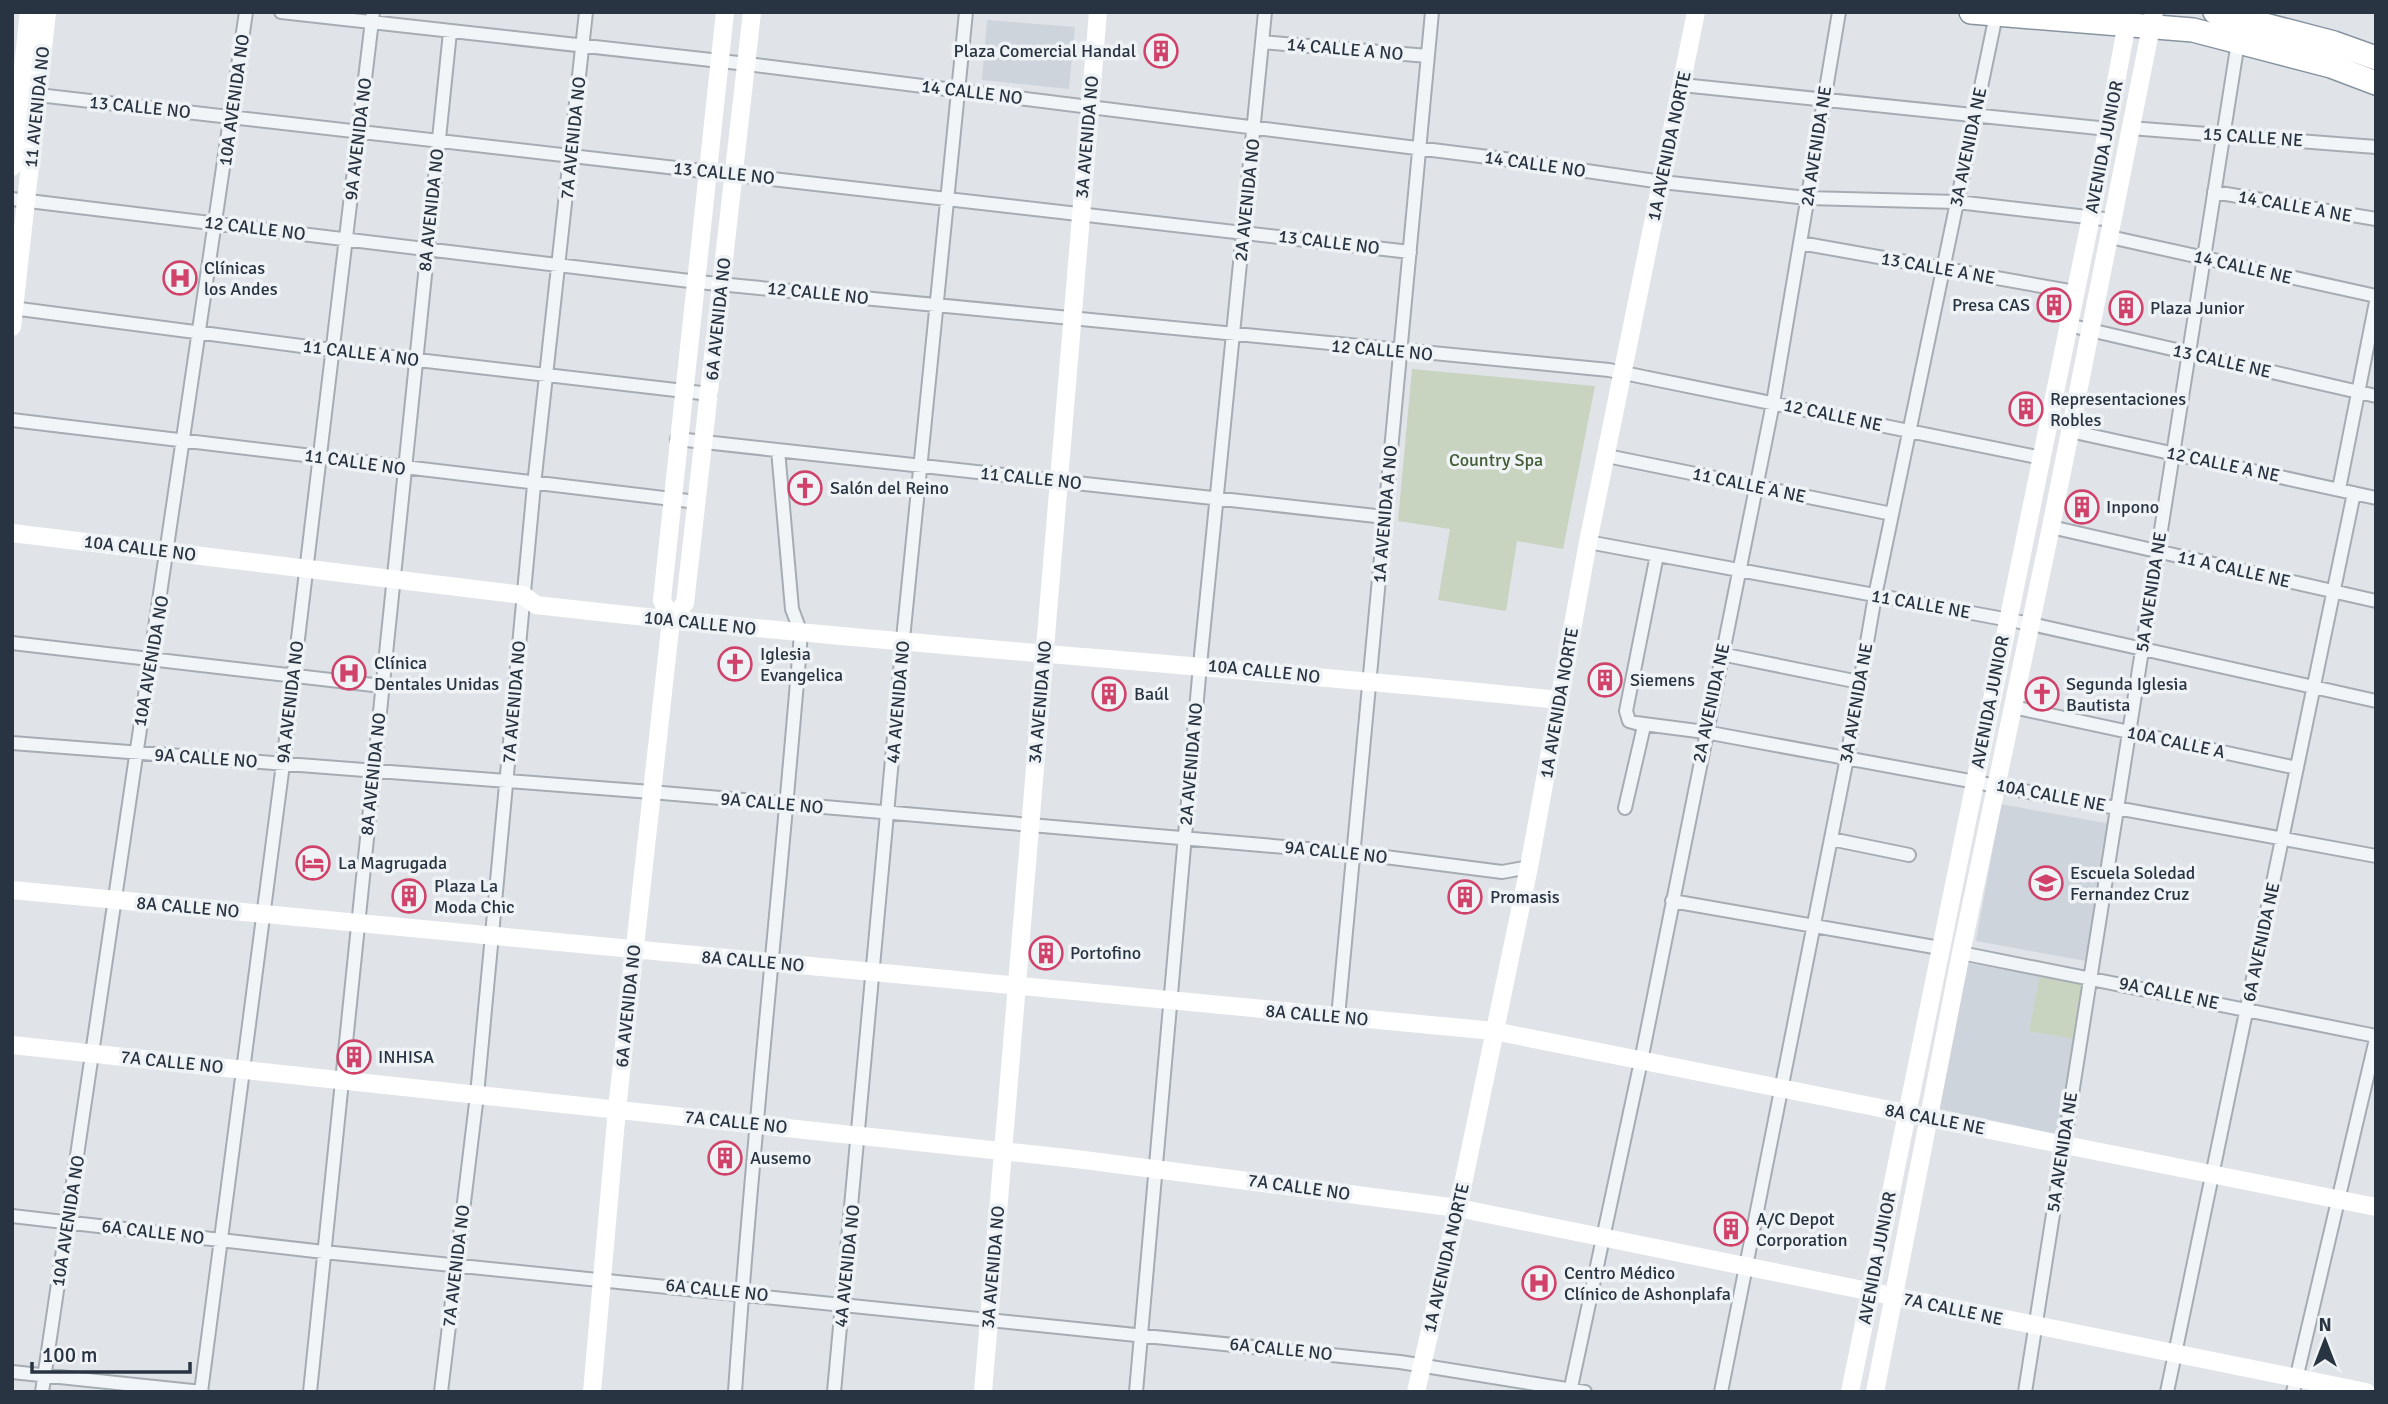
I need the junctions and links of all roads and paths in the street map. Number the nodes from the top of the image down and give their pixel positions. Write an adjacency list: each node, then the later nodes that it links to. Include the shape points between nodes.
1 (29, 12): 31 (street, 11 AVENIDA NO)
2 (47, 12): 31 (street, 11 AVENIDA NO)
3 (246, 12): 35 (street, 10A AVENIDA NO)
4 (281, 12): 17 (street, 14 CALLE NO)
5 (586, 12): 23 (street, 7A AVENIDA NO)
6 (725, 12): 26 (street, 6A AVENIDA NO)
7 (752, 12): 27 (street, 6A AVENIDA NO)
8 (966, 12): 30 (street, 4A AVENIDA NO)
9 (1098, 12): 33 (street, 3A AVENIDA NO)
10 (1265, 12): 21 (street, 2A AVENIDA NO)
11 (1432, 12): 24 (street, 1A AVENIDA A NO)
12 (1696, 12): 29 (street, 1A AVENIDA NORTE)
13 (1839, 12): 32 (street, 2A AVENIDA NE)
14 (1971, 12): 16 (highway)
15 (2230, 14): 25 (highway)
16 (1996, 15): 18 (highway); 34 (street, 3A AVENIDA NE)
17 (373, 18): 20 (street, 14 CALLE NO); 39 (street, 9A AVENIDA NO)
18 (2128, 18): 19 (highway); 38 (street, AVENIDA JUNIOR)
19 (2153, 19): 22 (highway); 36 (street, AVENIDA JUNIOR)
20 (450, 32): 23 (street, 14 CALLE NO); 41 (street, 8A AVENIDA NO)
21 (1262, 42): 24 (street, 14 CALLE A NO); 37 (street, 2A AVENIDA NO)
22 (2238, 42): 28 (highway); 40 (street, 5A AVENIDA NE)
23 (583, 46): 26 (street, 14 CALLE NO); 44 (street, 7A AVENIDA NO)
24 (1428, 57): 43 (street, 1A AVENIDA A NO)
25 (2376, 58)
26 (720, 61): 27 (street, 14 CALLE NO); 46 (street, 6A AVENIDA NO)
27 (747, 64): 30 (street, 14 CALLE NO); 47 (street, 6A AVENIDA NO)
28 (2376, 83)
29 (1682, 85): 32 (street); 48 (street, 1A AVENIDA NORTE)
30 (958, 91): 33 (street, 14 CALLE NO); 50 (street, 4A AVENIDA NO)
31 (24, 92): 35 (street, 13 CALLE NO); 45 (street, 11 AVENIDA NO); 52 (street, 11 AVENIDA NO)
32 (1824, 100): 34 (street); 51 (street, 2A AVENIDA NE)
33 (1090, 107): 37 (street, 14 CALLE NO); 54 (street, 3A AVENIDA NO)
34 (1975, 115): 38 (street); 53 (street, 3A AVENIDA NE)
35 (231, 117): 39 (street, 13 CALLE NO); 57 (street, 10A AVENIDA NO)
36 (2130, 128): 40 (street, 15 CALLE NE); 58 (street, AVENIDA JUNIOR)
37 (1254, 129): 43 (street, 14 CALLE NO); 59 (street, 2A AVENIDA NO)
38 (2108, 129): 55 (street, AVENIDA JUNIOR)
39 (358, 130): 41 (street, 13 CALLE NO); 60 (street, 9A AVENIDA NO)
40 (2223, 134): 42 (street, 15 CALLE NE); 49 (street, 5A AVENIDA NE)
41 (439, 140): 44 (street, 13 CALLE NO); 62 (street, 8A AVENIDA NO)
42 (2376, 147)
43 (1419, 148): 48 (street, 14 CALLE NO); 63 (street, 1A AVENIDA A NO)
44 (571, 156): 46 (street, 13 CALLE NO); 65 (street, 7A AVENIDA NO)
45 (12, 167)
46 (708, 171): 47 (street, 13 CALLE NO); 67 (street, 6A AVENIDA NO)
47 (733, 174): 50 (street, 13 CALLE NO); 68 (street, 6A AVENIDA NO)
48 (1662, 182): 51 (street, 14 CALLE NE); 83 (street, 1A AVENIDA NORTE)
49 (2214, 192): 56 (street, 14 CALLE A NE); 64 (street, 5A AVENIDA NE)
50 (945, 198): 54 (street, 13 CALLE NO); 71 (street, 4A AVENIDA NO)
51 (1807, 198): 53 (street, 14 CALLE NE); 61 (street, 2A AVENIDA NE)
52 (19, 200): 57 (street, 12 CALLE NO); 72 (street, 11 AVENIDA NO)
53 (1957, 202): 55 (street, 14 CALLE NE); 66 (street, 3A AVENIDA NE)
54 (1081, 214): 59 (street, 13 CALLE NO); 73 (street, 3A AVENIDA NO)
55 (2091, 217): 58 (street, 14 CALLE NE); 69 (street, AVENIDA JUNIOR)
56 (2376, 219)
57 (216, 224): 60 (street, 12 CALLE NO); 77 (street, 10A AVENIDA NO)
58 (2111, 229): 64 (street, 14 CALLE NE); 76 (street, AVENIDA JUNIOR)
59 (1244, 233): 63 (street, 13 CALLE NO); 78 (street, 2A AVENIDA NO)
60 (346, 239): 62 (street, 12 CALLE NO); 79 (street, 9A AVENIDA NO)
61 (1800, 243): 66 (street, 13 CALLE A NE); 89 (street, 2A AVENIDA NE)
62 (427, 249): 65 (street, 12 CALLE NO); 82 (street, 8A AVENIDA NO)
63 (1410, 252): 80 (street, 1A AVENIDA A NO)
64 (2203, 258): 70 (street, 14 CALLE NE); 81 (street, 5A AVENIDA NE)
65 (559, 265): 67 (street, 12 CALLE NO); 84 (street, 7A AVENIDA NO)
66 (1943, 269): 69 (street, 13 CALLE A NE); 91 (street, 3A AVENIDA NE)
67 (698, 282): 68 (street, 12 CALLE NO); 85 (street, 6A AVENIDA NO)
68 (722, 284): 71 (street, 12 CALLE NO); 87 (street, 6A AVENIDA NO)
69 (2075, 292): 74 (street, AVENIDA JUNIOR)
70 (2376, 299): 86 (street)
71 (935, 305): 73 (street, 12 CALLE NO); 101 (street, 4A AVENIDA NO)
72 (13, 308): 75 (street, 11 AVENIDA NO); 77 (street, 11 CALLE A NO)
73 (1072, 319): 78 (street, 12 CALLE NO); 103 (street, 3A AVENIDA NO)
74 (2068, 326): 76 (street, 13 CALLE NE); 100 (street, AVENIDA JUNIOR)
75 (12, 327)
76 (2091, 330): 81 (street, 13 CALLE NE); 92 (street, AVENIDA JUNIOR)
77 (200, 333): 79 (street, 11 CALLE A NO); 94 (street, 10A AVENIDA NO)
78 (1233, 335): 80 (street, 12 CALLE NO); 108 (street, 2A AVENIDA NO)
79 (332, 350): 82 (street, 11 CALLE A NO); 98 (street, 9A AVENIDA NO)
80 (1400, 352): 83 (street, 12 CALLE NO); 113 (street, 1A AVENIDA A NO)
81 (2188, 354): 86 (street, 13 CALLE NE); 97 (street, 5A AVENIDA NE)
82 (416, 360): 84 (street, 11 CALLE A NO); 102 (street, 8A AVENIDA NO)
83 (1625, 373): 89 (street, 12 CALLE NE); 99 (street, 1A AVENIDA NORTE)
84 (547, 375): 85 (street, 11 CALLE A NO); 104 (street, 7A AVENIDA NO)
85 (684, 390): 87 (street, 11 CALLE A NO); 93 (street, 6A AVENIDA NO)
86 (2358, 392): 88 (street, 13 CALLE NE); 106 (street)
87 (710, 394): 95 (street, 6A AVENIDA NO)
88 (2376, 396)
89 (1773, 403): 91 (street, 12 CALLE NE); 105 (street, 2A AVENIDA NE)
90 (12, 419): 94 (street, 11 CALLE NO)
91 (1909, 431): 100 (street, 12 CALLE NE); 112 (street, 3A AVENIDA NE)
92 (2070, 431): 97 (street, 12 CALLE A NE); 114 (street, AVENIDA JUNIOR)
93 (677, 439): 95 (street, 11 CALLE NO); 110 (street, 6A AVENIDA NO)
94 (184, 440): 98 (street, 11 CALLE NO); 117 (street, 10A AVENIDA NO)
95 (705, 442): 96 (street, 11 CALLE NO); 111 (street, 6A AVENIDA NO)
96 (778, 450): 101 (street, 11 CALLE NO); 130 (street, via 792,609)
97 (2173, 453): 106 (street, 12 CALLE A NE); 118 (street, 5A AVENIDA NE)
98 (319, 456): 102 (street, 11 CALLE NO); 120 (street, 9A AVENIDA NO)
99 (1607, 456): 105 (street, 11 CALLE A NE); 116 (street, 1A AVENIDA NORTE)
100 (2042, 458): 128 (street, AVENIDA JUNIOR)
101 (920, 466): 103 (street, 11 CALLE NO); 131 (street, 4A AVENIDA NO)
102 (405, 468): 104 (street, 11 CALLE NO); 122 (street, 8A AVENIDA NO)
103 (1059, 481): 108 (street, 11 CALLE NO); 134 (street, 3A AVENIDA NO)
104 (534, 485): 110 (street, 11 CALLE NO); 124 (street, 7A AVENIDA NO)
105 (1755, 486): 112 (street, 11 CALLE A NE); 121 (street, 2A AVENIDA NE)
106 (2339, 489): 107 (street, 12 CALLE A NE)
107 (2354, 493): 109 (street, 12 CALLE A NE); 123 (street, 6A AVENIDA NE)
108 (1218, 498): 113 (street, 11 CALLE NO); 137 (street, 2A AVENIDA NO)
109 (2376, 498)
110 (672, 500): 111 (street, 11 CALLE NO); 127 (street, 6A AVENIDA NO, via 662,600)
111 (697, 502): 127 (street, 6A AVENIDA NO, via 685,603)
112 (1892, 514): 125 (street, 3A AVENIDA NE)
113 (1385, 517): 139 (street, 1A AVENIDA A NO)
114 (2051, 527): 118 (street, 11 A CALLE NE); 129 (street, AVENIDA JUNIOR)
115 (12, 533): 117 (street, 10A CALLE NO)
116 (1588, 542): 119 (street, 11 CALLE NE); 143 (street, 1A AVENIDA NORTE)
117 (169, 551): 120 (street, 10A CALLE NO); 136 (street, 10A AVENIDA NO)
118 (2157, 552): 123 (street, 11 A CALLE NE); 133 (street, 5A AVENIDA NE)
119 (1657, 555): 121 (street, 11 CALLE NE); 146 (street, via 1626,711 1629,720)
120 (307, 568): 122 (street, 10A CALLE NO); 138 (street, 9A AVENIDA NO)
121 (1739, 571): 125 (street, 11 CALLE NE); 135 (street, 2A AVENIDA NE)
122 (393, 579): 124 (street, 10A CALLE NO); 141 (street, 8A AVENIDA NO)
123 (2334, 592): 126 (street, 11 A CALLE NE); 142 (street, 6A AVENIDA NE)
124 (523, 595): 127 (street, 10A CALLE NO, via 536,605); 155 (street, 7A AVENIDA NO)
125 (1875, 596): 128 (street, 11 CALLE NE); 140 (street, 3A AVENIDA NE)
126 (2376, 601)
127 (671, 620): 130 (street, 10A CALLE NO); 158 (street, 6A AVENIDA NO)
128 (2007, 620): 129 (street, 11 CALLE NE); 156 (street, AVENIDA JUNIOR)
129 (2031, 624): 133 (street, 11 CALLE NE); 145 (street, AVENIDA JUNIOR)
130 (801, 633): 131 (street, 10A CALLE NO); 159 (street)
131 (903, 639): 134 (street, 10A CALLE NO); 162 (street, 4A AVENIDA NO)
132 (12, 643): 136 (street)
133 (2142, 650): 142 (street, 11 CALLE NE); 147 (street, 5A AVENIDA NE)
134 (1044, 652): 137 (street, 10A CALLE NO); 163 (street, 3A AVENIDA NO)
135 (1721, 654): 140 (street); 148 (street, 2A AVENIDA NE)
136 (152, 659): 138 (street); 150 (street, 10A AVENIDA NO)
137 (1200, 665): 139 (street, 10A CALLE NO); 164 (street, 2A AVENIDA NO)
138 (293, 676): 141 (street); 152 (street, 9A AVENIDA NO)
139 (1369, 682): 143 (street, 10A CALLE NO); 167 (street, 1A AVENIDA A NO)
140 (1859, 682): 151 (street, 3A AVENIDA NE)
141 (382, 686): 154 (street, 8A AVENIDA NO)
142 (2314, 688): 144 (street, 11 CALLE NE); 153 (street, 6A AVENIDA NE)
143 (1559, 700): 170 (street, 1A AVENIDA NORTE)
144 (2376, 701)
145 (2013, 707): 147 (street, 10A CALLE A); 157 (street, AVENIDA JUNIOR)
146 (1644, 726): 148 (street, 10A CALLE NE); 160 (street)
147 (2129, 731): 153 (street, 10A CALLE A); 161 (street, 5A AVENIDA NE)
148 (1705, 732): 151 (street, 10A CALLE NE); 173 (street, 2A AVENIDA NE)
149 (12, 743): 150 (street, 9A CALLE NO)
150 (135, 752): 152 (street, 9A CALLE NO); 172 (street, 10A AVENIDA NO)
151 (1847, 758): 156 (street, 10A CALLE NE); 166 (street, 3A AVENIDA NE)
152 (283, 764): 154 (street, 9A CALLE NO); 174 (street, 9A AVENIDA NO)
153 (2297, 768): 165 (street, 6A AVENIDA NE)
154 (373, 771): 155 (street, 9A CALLE NO); 175 (street, 8A AVENIDA NO)
155 (508, 781): 158 (street, 9A CALLE NO); 177 (street, 7A AVENIDA NO)
156 (1974, 781): 157 (street, 10A CALLE NE); 178 (street, AVENIDA JUNIOR)
157 (1997, 785): 161 (street, 10A CALLE NE); 180 (street, AVENIDA JUNIOR)
158 (651, 792): 159 (street, 9A CALLE NO); 179 (street, 6A AVENIDA NO)
159 (788, 804): 162 (street, 9A CALLE NO); 181 (street)
160 (1626, 808)
161 (2117, 808): 165 (street, 10A CALLE NE); 183 (street, 5A AVENIDA NE)
162 (888, 813): 163 (street, 9A CALLE NO); 182 (street, 4A AVENIDA NO)
163 (1030, 825): 164 (street, 9A CALLE NO); 184 (street, 3A AVENIDA NO)
164 (1185, 838): 167 (street, 9A CALLE NO); 185 (street, 2A AVENIDA NO)
165 (2283, 838): 169 (street, 10A CALLE NE); 186 (street, 6A AVENIDA NE)
166 (1831, 839): 168 (street); 176 (street, 3A AVENIDA NE)
167 (1353, 853): 170 (street, 9A CALLE NO, via 1503,872); 187 (street, 1A AVENIDA A NO)
168 (1909, 855)
169 (2376, 856)
170 (1529, 867): 188 (street, 1A AVENIDA NORTE)
171 (12, 890): 172 (street, 8A CALLE NO)
172 (112, 900): 174 (street, 8A CALLE NO); 191 (street, 10A AVENIDA NO)
173 (1672, 901): 176 (street); 192 (street, 2A AVENIDA NE)
174 (262, 914): 175 (street, 8A CALLE NO); 193 (street, 9A AVENIDA NO)
175 (358, 923): 177 (street, 8A CALLE NO); 194 (street, 8A AVENIDA NO)
176 (1814, 925): 178 (street); 195 (street, 3A AVENIDA NE)
177 (492, 936): 179 (street, 8A CALLE NO); 196 (street, 7A AVENIDA NO)
178 (1940, 948): 198 (street, AVENIDA JUNIOR)
179 (634, 950): 181 (street, 8A CALLE NO); 197 (street, 6A AVENIDA NO)
180 (1961, 953): 183 (street, 9A CALLE NE); 199 (street, AVENIDA JUNIOR)
181 (769, 962): 182 (street, 8A CALLE NO); 200 (street)
182 (872, 972): 184 (street, 8A CALLE NO); 201 (street, 4A AVENIDA NO)
183 (2090, 976): 186 (street, 9A CALLE NE); 202 (street, 5A AVENIDA NE)
184 (1017, 986): 185 (street, 8A CALLE NO); 203 (street, 3A AVENIDA NO)
185 (1170, 1001): 187 (street, 8A CALLE NO); 204 (street, 2A AVENIDA NO)
186 (2247, 1009): 189 (street, 9A CALLE NE); 205 (street, 6A AVENIDA NE)
187 (1338, 1017): 188 (street, 8A CALLE NO)
188 (1494, 1031): 192 (street, 8A CALLE NE); 208 (street, 1A AVENIDA NORTE)
189 (2376, 1037): 206 (street)
190 (12, 1045): 191 (street, 7A CALLE NO)
191 (92, 1054): 193 (street, 7A CALLE NO); 210 (street, 10A AVENIDA NO)
192 (1641, 1061): 195 (street, 8A CALLE NE); 211 (street, 2A AVENIDA NE)
193 (244, 1069): 194 (street, 7A CALLE NO); 212 (street, 9A AVENIDA NO)
194 (342, 1080): 196 (street, 7A CALLE NO); 213 (street, 8A AVENIDA NO)
195 (1781, 1089): 198 (street, 8A CALLE NE); 215 (street, 3A AVENIDA NE)
196 (477, 1095): 197 (street, 7A CALLE NO); 214 (street, 7A AVENIDA NO)
197 (617, 1109): 200 (street, 7A CALLE NO); 216 (street, 6A AVENIDA NO)
198 (1906, 1114): 199 (street, 8A CALLE NE); 217 (street, AVENIDA JUNIOR)
199 (1928, 1118): 202 (street, 8A CALLE NE); 219 (street, AVENIDA JUNIOR)
200 (756, 1124): 201 (street, 7A CALLE NO); 218 (street)
201 (860, 1135): 203 (street, 7A CALLE NO); 220 (street, 4A AVENIDA NO)
202 (2063, 1145): 205 (street, 8A CALLE NE); 222 (street, 5A AVENIDA NE)
203 (1003, 1151): 204 (street, 7A CALLE NO); 221 (street, 3A AVENIDA NO)
204 (1156, 1168): 208 (street, 7A CALLE NO); 223 (street, 2A AVENIDA NO)
205 (2213, 1174): 206 (street, 8A CALLE NE); 224 (street, 6A AVENIDA NE)
206 (2337, 1199): 207 (street, 8A CALLE NE); 228 (street)
207 (2376, 1207)
208 (1458, 1208): 211 (street, 7A CALLE NE); 225 (street, 1A AVENIDA NORTE)
209 (12, 1216): 210 (street, 6A CALLE NO)
210 (68, 1222): 212 (street, 6A CALLE NO); 227 (street, 10A AVENIDA NO)
211 (1604, 1237): 215 (street, 7A CALLE NE); 229 (street, 2A AVENIDA NE)
212 (221, 1240): 213 (street, 6A CALLE NO); 231 (street, 9A AVENIDA NO)
213 (324, 1252): 214 (street, 6A CALLE NO); 232 (street, 8A AVENIDA NO)
214 (455, 1265): 216 (street, 6A CALLE NO); 233 (street, 7A AVENIDA NO)
215 (1746, 1266): 217 (street, 7A CALLE NE); 241 (street, 3A AVENIDA NE)
216 (603, 1278): 218 (street, 6A CALLE NO); 234 (street, 6A AVENIDA NO)
217 (1870, 1292): 219 (street, 7A CALLE NE); 242 (street, AVENIDA JUNIOR)
218 (742, 1293): 220 (street, 6A CALLE NO); 235 (street)
219 (1894, 1296): 222 (street, 7A CALLE NE); 243 (street, AVENIDA JUNIOR)
220 (843, 1303): 221 (street, 6A CALLE NO); 236 (street, 4A AVENIDA NO)
221 (989, 1321): 223 (street, 6A CALLE NO); 237 (street, 3A AVENIDA NO)
222 (2035, 1325): 224 (street, 7A CALLE NE); 244 (street, 5A AVENIDA NE)
223 (1141, 1334): 225 (street, 6A CALLE NO); 238 (street, 2A AVENIDA NO)
224 (2176, 1353): 228 (street, 7A CALLE NE); 245 (street, 6A AVENIDA NE)
225 (1421, 1365): 229 (street, 6A CALLE NO); 239 (street, 1A AVENIDA NORTE)
226 (12, 1372): 227 (street)
227 (44, 1376): 230 (street, 10A AVENIDA NO); 231 (street)
228 (2294, 1385): 246 (street, 7A CALLE NE)
229 (1570, 1390): 240 (street, 6A CALLE NO)
230 (42, 1392)
231 (201, 1392)
232 (310, 1392)
233 (441, 1392)
234 (592, 1392)
235 (735, 1392)
236 (834, 1392)
237 (983, 1392)
238 (1136, 1392)
239 (1416, 1392)
240 (1585, 1392)
241 (1721, 1392)
242 (1850, 1392)
243 (1875, 1392)
244 (2025, 1392)
245 (2168, 1392)
246 (2366, 1392)

